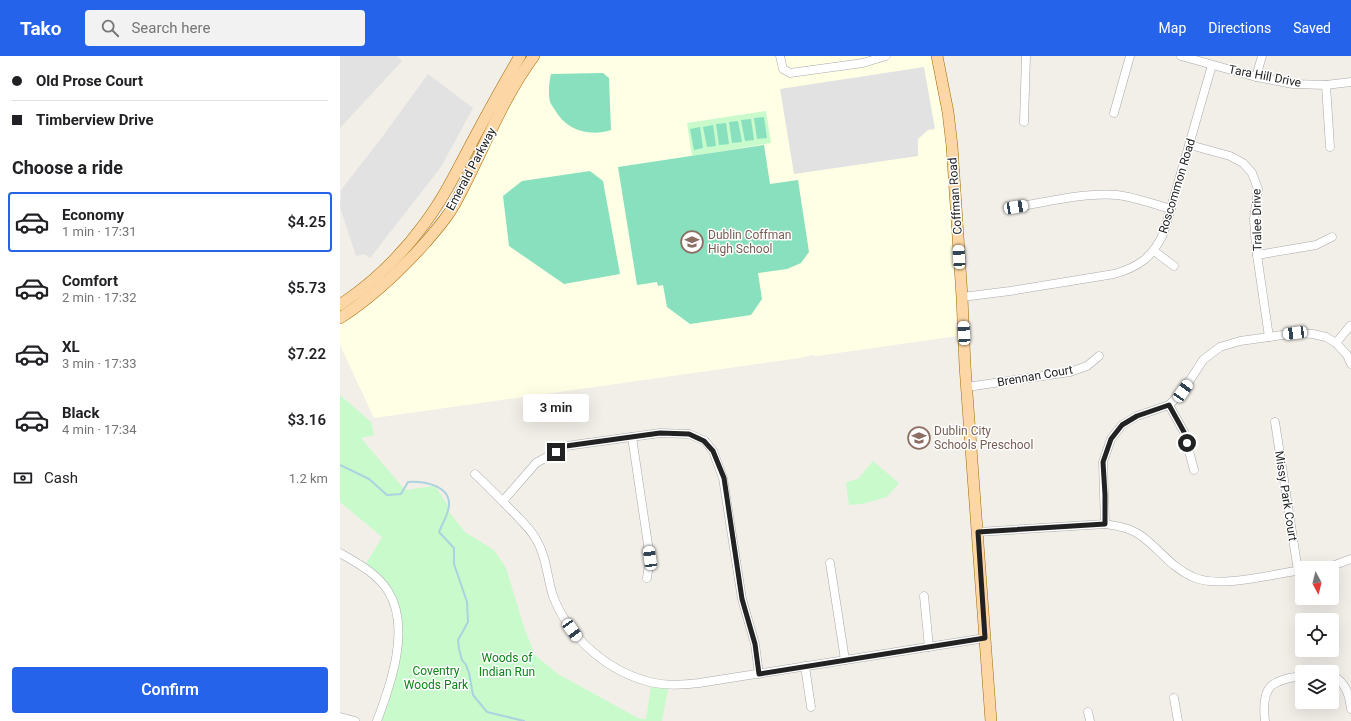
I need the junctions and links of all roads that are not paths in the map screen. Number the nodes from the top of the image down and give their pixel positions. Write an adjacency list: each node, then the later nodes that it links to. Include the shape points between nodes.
1 (520, 56): 26 (main road, Emerald Parkway, via 442,198 425,223 376,278)
2 (534, 56): 27 (main road, Emerald Parkway, via 501,112 457,200 438,228 398,273)
3 (780, 56): 10 (street, via 783,69 790,74 860,64)
4 (886, 56): 10 (street)
5 (937, 56): 25 (main road, Coffman Road, via 952,146)
6 (1026, 56): 16 (street)
7 (1130, 56): 15 (street)
8 (1181, 56): 11 (street, Tara Hill Drive)
9 (1262, 56): 12 (street)
10 (876, 58)
11 (1212, 65): 12 (street, Tara Hill Drive); 17 (street, Roscommon Road)
12 (1256, 77): 14 (street, Tara Hill Drive, via 1293,84)
13 (1351, 82): 14 (street, Tara Hill Drive)
14 (1326, 85): 18 (street)
15 (1114, 113)
16 (1024, 122)
17 (1190, 145): 20 (street, Roscommon Road); 23 (street, Tralee Drive, via 1230,156 1243,163 1252,173 1258,189 1254,219)
18 (1330, 147)
19 (1016, 207): 20 (street, via 1098,194 1118,195)
20 (1171, 209): 22 (street, Roscommon Road, via 1164,232)
21 (1332, 237): 23 (street, via 1316,245)
22 (1154, 251): 24 (street); 25 (street, Roscommon Road, via 1141,263 1114,274)
23 (1257, 255): 29 (street, Tralee Drive)
24 (1174, 266)
25 (962, 297): 33 (main road, Coffman Road)
26 (340, 305)
27 (340, 318)
28 (1350, 326): 30 (street)
29 (1269, 336): 30 (street, via 1309,333 1326,337); 34 (street, via 1220,347 1203,360 1183,391)
30 (1336, 343): 32 (street)
31 (1099, 356): 33 (street, Brennan Court, via 1087,366 1070,372)
32 (1351, 364)
33 (967, 388): 41 (main road, Coffman Road)
34 (1169, 405): 37 (street, via 1184,432); 40 (street, via 1137,416 1122,425 1111,439 1103,462)
35 (1275, 422): 44 (street, Missy Park Court)
36 (632, 437): 39 (street, via 566,446 536,463); 48 (street, via 650,558); 54 (street, via 660,433 689,434 704,441 713,451 724,478 742,599 755,644)
37 (1194, 470)
38 (475, 474): 39 (street)
39 (503, 501): 54 (street, via 537,539 559,610 579,639 602,659 620,670 650,682 668,684 684,685)
40 (1105, 524): 41 (street); 47 (street, via 1134,532 1151,544 1165,559 1194,578 1204,581 1228,582)
41 (978, 532): 50 (main road, Coffman Road)
42 (340, 553): 63 (street, via 377,578 388,591 395,608 398,628 397,659)
43 (1351, 559): 46 (street)
44 (1298, 561)
45 (830, 563): 52 (street)
46 (1339, 563)
47 (1295, 571)
48 (647, 578)
49 (924, 596): 51 (street)
50 (985, 638): 51 (street); 64 (main road, Coffman Road)
51 (929, 647): 52 (street)
52 (845, 660): 53 (street)
53 (805, 666): 54 (street); 58 (street)
54 (759, 674)
55 (1295, 677): 67 (street, via 1284,678 1269,689 1264,700)
56 (1339, 678): 59 (street, via 1347,688)
57 (1174, 698): 66 (street)
58 (811, 707)
59 (1351, 709)
60 (1088, 712): 65 (street)
61 (340, 717): 62 (street)
62 (355, 721)
63 (377, 721)
64 (991, 721)
65 (1090, 721)
66 (1178, 721)
67 (1265, 721)

